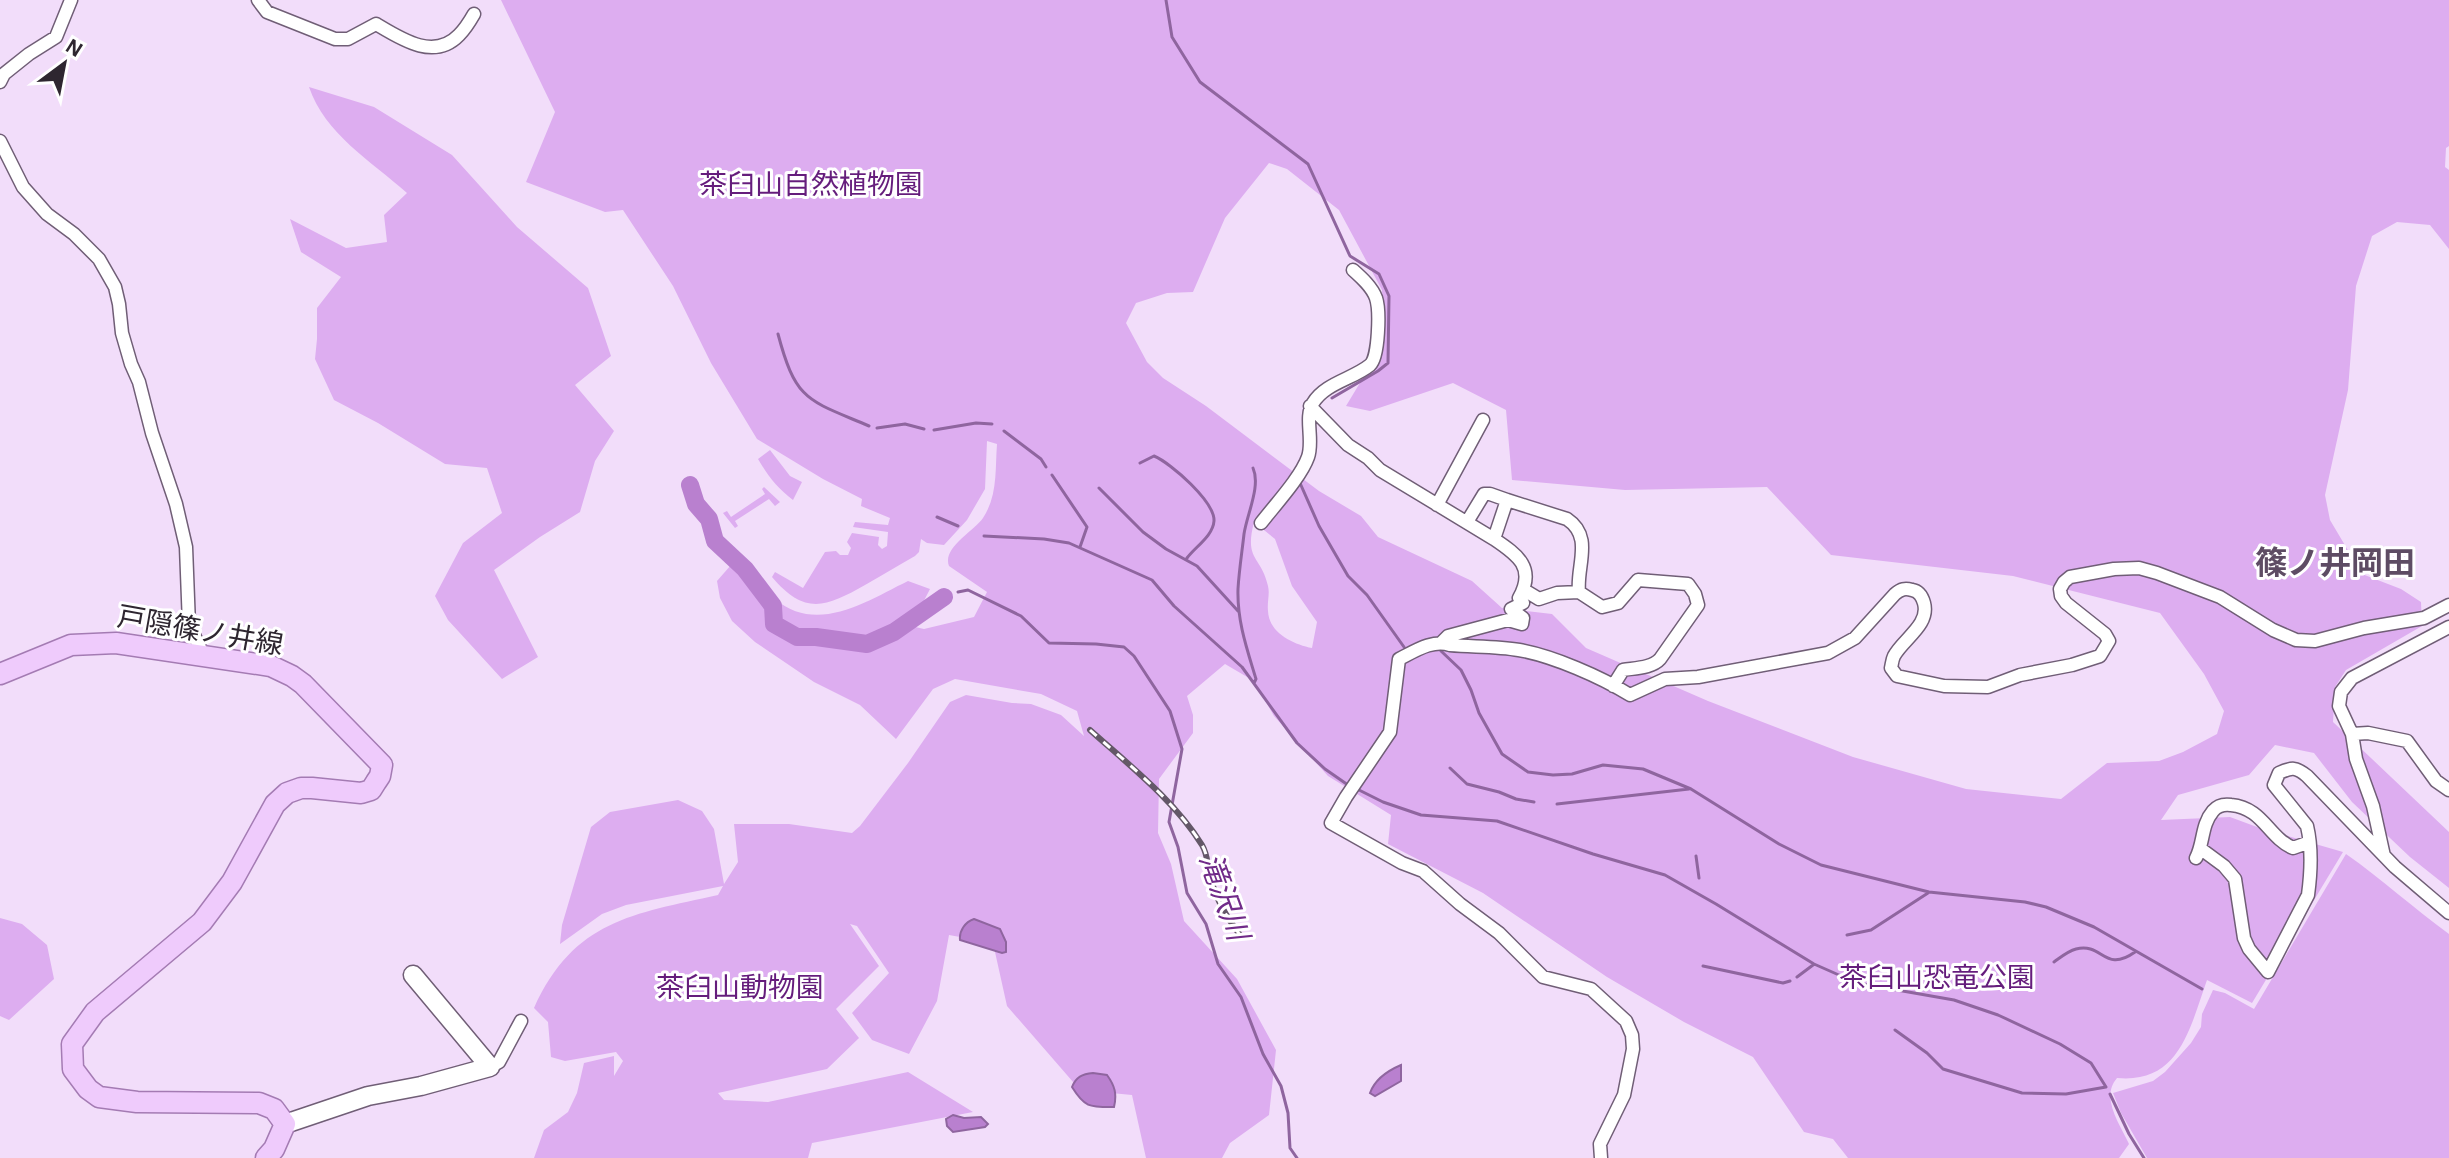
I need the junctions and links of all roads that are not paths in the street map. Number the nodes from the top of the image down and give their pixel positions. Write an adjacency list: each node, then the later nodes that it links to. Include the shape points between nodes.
1 (71, 0): 4 (street, via 56,37)
2 (258, 0): 3 (street, via 267,12 335,39 348,39 376,24 430,48 458,36)
3 (474, 14)
4 (0, 82)
5 (0, 141): 19 (street, via 23,187 99,259 115,287 122,333 176,504 186,547 189,625)
6 (1353, 270): 7 (street, via 1376,298 1376,351 1372,363)
7 (1310, 406): 10 (street, via 1380,470); 12 (street, via 1310,455)
8 (1483, 420): 10 (street)
9 (1507, 500): 11 (street, via 1484,494); 13 (street); 15 (street, via 1575,524 1583,549)
10 (1437, 505): 11 (street)
11 (1467, 522): 13 (street)
12 (1261, 523)
13 (1494, 539): 14 (street, via 1522,562)
14 (1524, 590): 15 (street, via 1539,599); 18 (street, via 1519,598 1523,603 1511,609 1523,618 1522,624 1508,620)
15 (1579, 592): 21 (street, via 1602,607 1618,603 1638,580 1688,584 1695,594 1698,605 1656,663 1623,670)
16 (2449, 605): 21 (street, via 2424,618 2315,641 2296,640 2220,597 2157,573 2139,568 2089,572 2070,577 2060,589 2066,603 2105,634 2109,641 2100,656 1988,687 1944,686 1904,679 1891,668 1925,609 1917,591 1901,589 1855,638 1828,653 1665,679 1630,695)
17 (2449, 627): 22 (street, via 2352,678 2341,692 2339,706)
18 (1442, 642): 21 (street, via 1529,652); 32 (street, via 1399,659 1390,732 1331,823 1423,871 1543,977 1591,989 1626,1021 1633,1049 1624,1095 1600,1144)
19 (204, 656): 20 (main road, 戸隠篠ノ井線, via 116,643 71,645); 30 (main road, 戸隠篠ノ井線, via 271,666 292,676 377,759 380,776 371,790 361,793 301,788 275,804 232,882 202,922 95,1012 82,1029 72,1044 73,1069 99,1097 259,1103 274,1109)
20 (0, 674)
21 (1613, 686)
22 (2352, 734): 23 (street, via 2407,741 2436,781); 25 (street)
23 (2449, 790)
24 (2307, 843): 24 (street, via 2293,848 2285,844 2263,819 2233,805 2222,805 2205,825 2198,853 2224,866 2235,879 2244,938 2268,972 2308,895); 25 (street, via 2307,826 2274,785 2279,773 2290,768 2307,776)
25 (2384, 856): 26 (street)
26 (2449, 913)
27 (413, 975): 29 (street)
28 (521, 1021): 29 (street, via 499,1062)
29 (490, 1067): 30 (street, via 368,1096)
30 (285, 1124): 31 (main road)
31 (266, 1158)
32 (1601, 1158)

